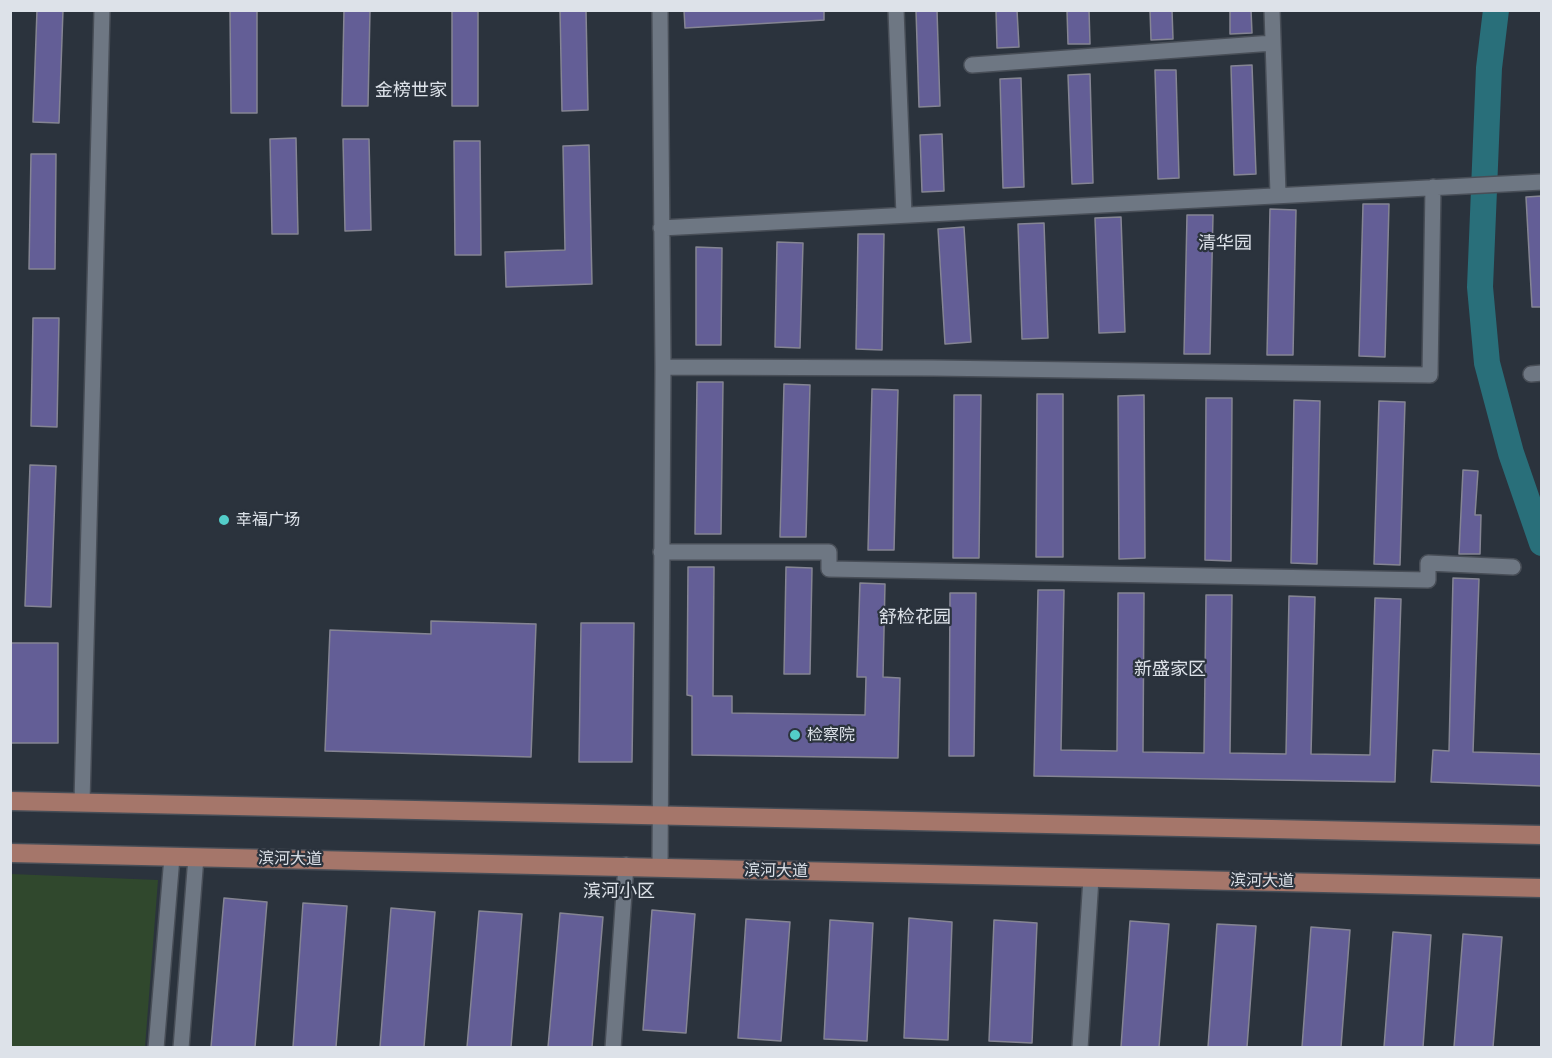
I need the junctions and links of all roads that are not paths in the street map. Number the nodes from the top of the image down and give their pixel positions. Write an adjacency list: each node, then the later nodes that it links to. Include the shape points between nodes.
1 (102, 10): 16 (street)
2 (660, 10): 11 (street)
3 (896, 10): 10 (street)
4 (1272, 10): 5 (street)
5 (1273, 43): 6 (street); 9 (street)
6 (972, 64)
7 (1542, 182): 8 (street)
8 (1432, 187): 9 (street); 12 (street, via 1430,375)
9 (1278, 194): 10 (street)
10 (904, 215): 11 (street)
11 (661, 228): 12 (street)
12 (663, 367): 13 (street)
13 (661, 552): 14 (street, via 829,552 829,569 1416,580 1428,580 1428,563); 17 (street)
14 (1513, 567)
15 (10, 801): 16 (main road)
16 (82, 802): 17 (main road)
17 (660, 815): 18 (main road); 23 (street)
18 (1542, 835)
19 (10, 853): 20 (main road, 滨河大道)
20 (172, 857): 21 (main road, 滨河大道); 26 (street)
21 (196, 857): 22 (main road, 滨河大道); 27 (street)
22 (626, 865): 23 (main road, 滨河大道); 28 (street)
23 (660, 868): 24 (main road, 滨河大道)
24 (1091, 878): 25 (main road, 滨河大道); 29 (street)
25 (1542, 888)
26 (156, 1047)
27 (181, 1047)
28 (613, 1047)
29 (1080, 1047)

